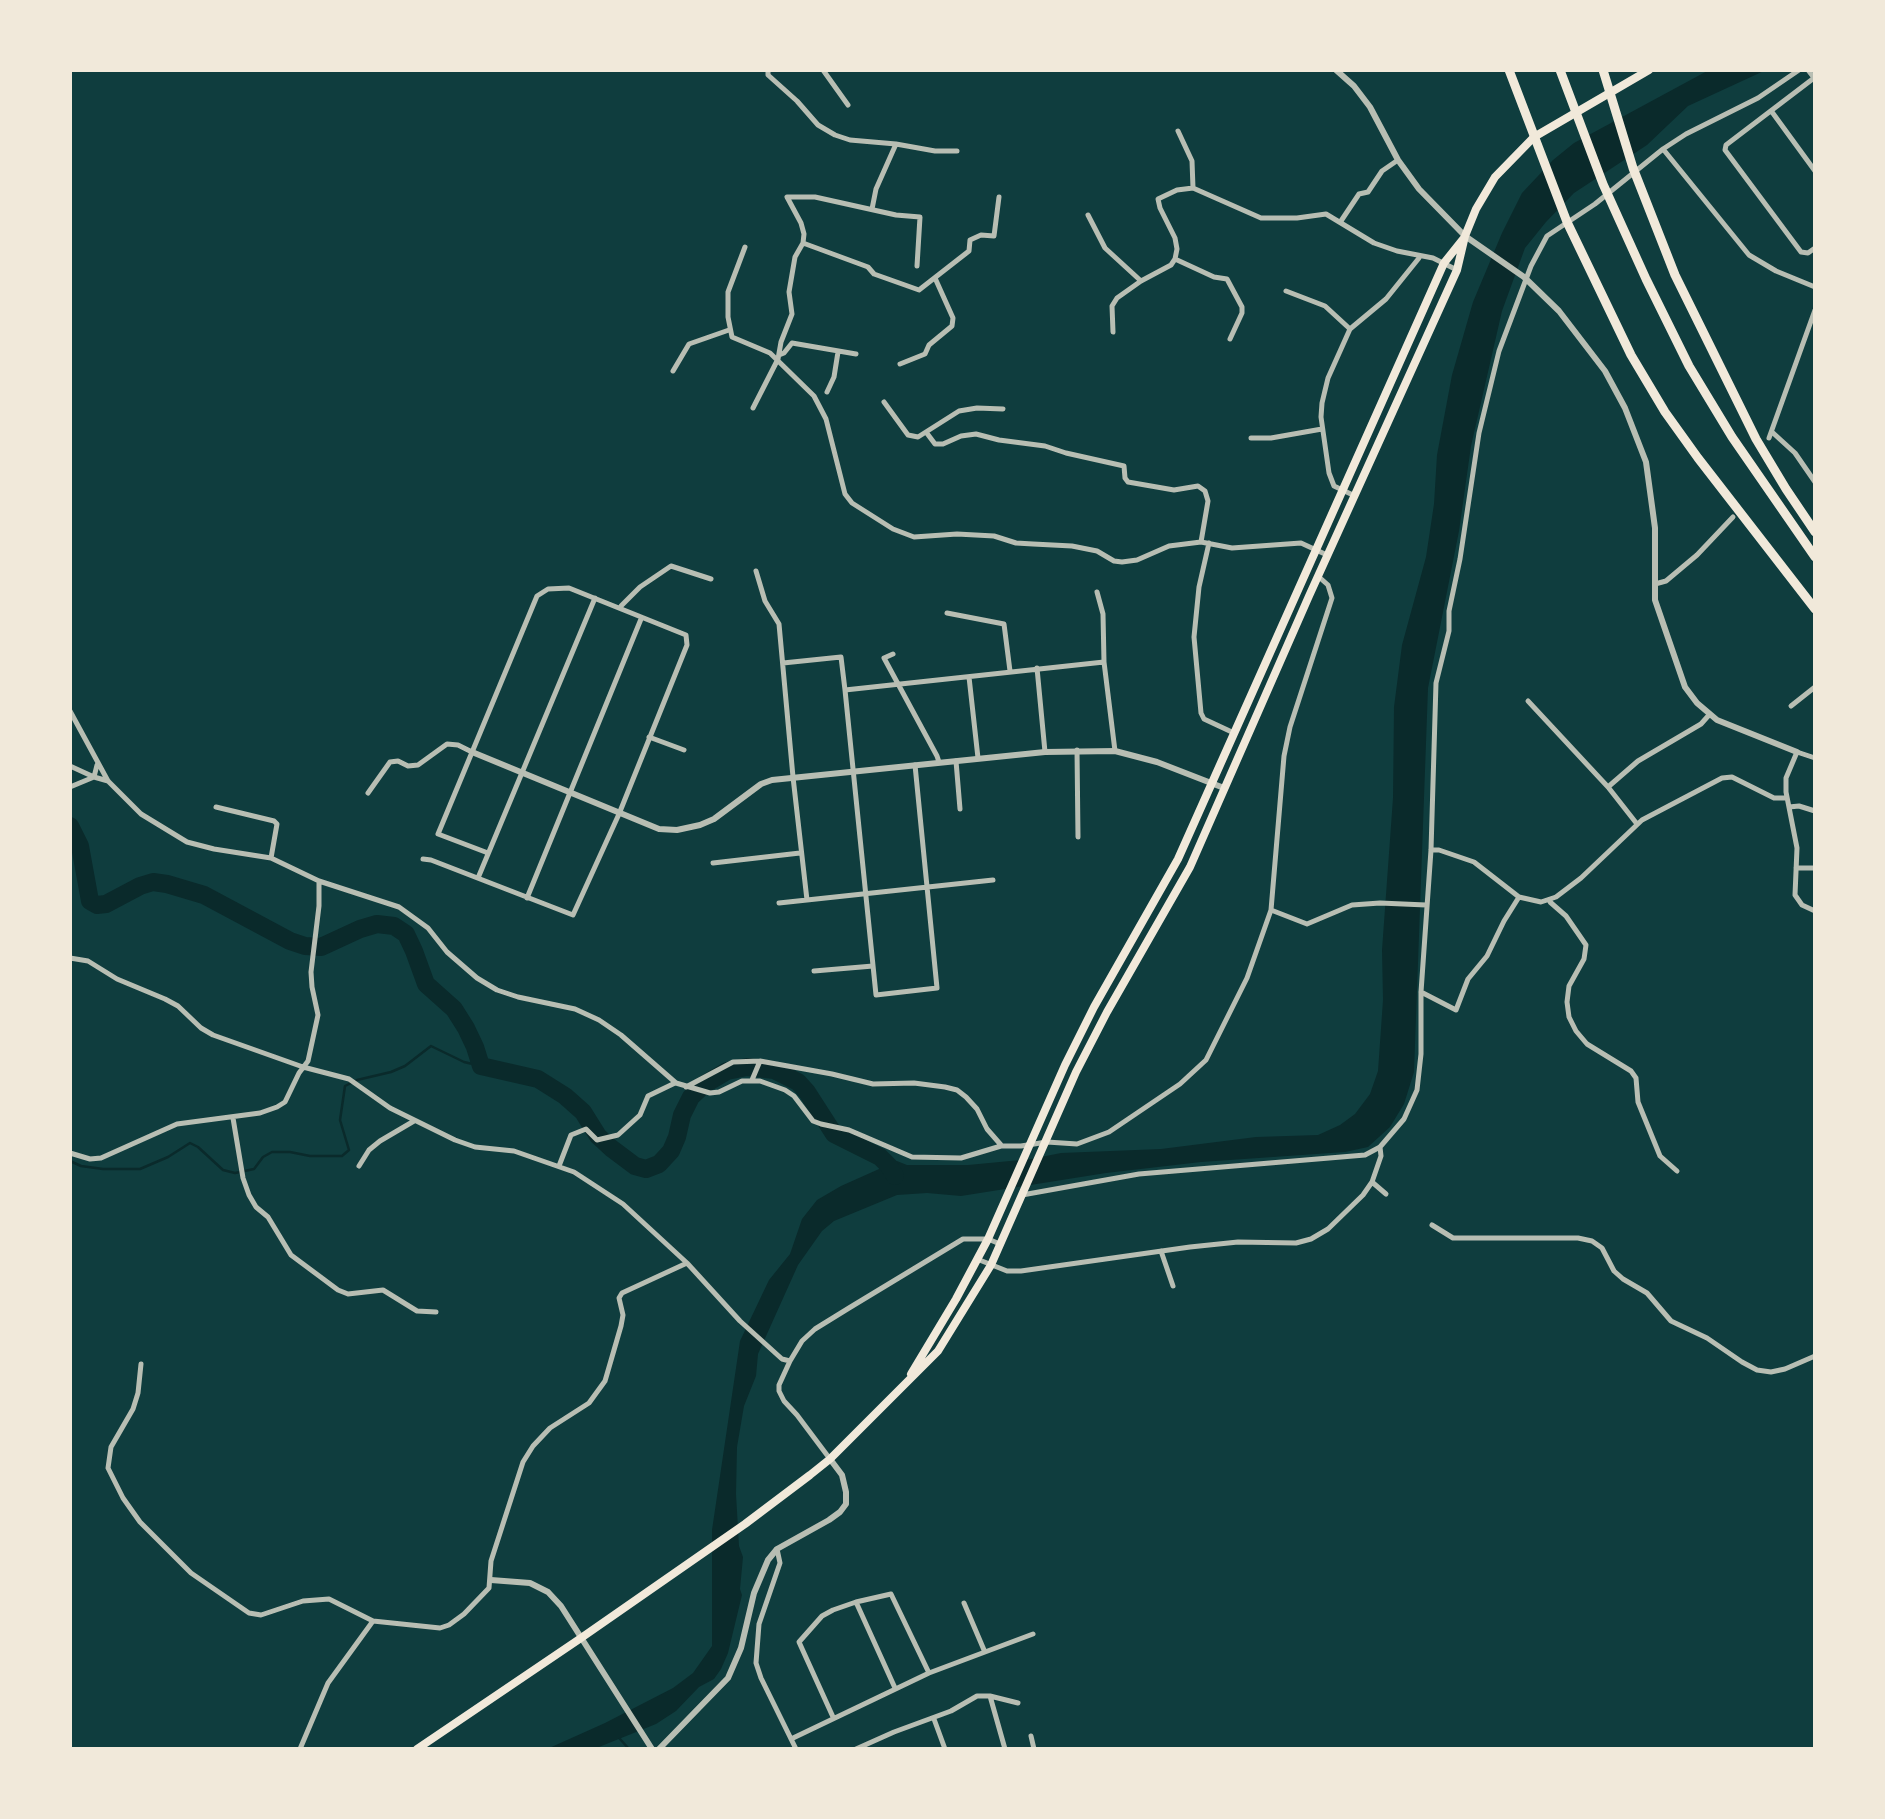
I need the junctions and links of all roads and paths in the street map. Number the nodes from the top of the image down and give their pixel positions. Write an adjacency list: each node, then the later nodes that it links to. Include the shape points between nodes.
1 (768, 70): 16 (street, via 834,135)
2 (823, 70): 12 (street)
3 (1336, 70): 19 (street, via 1370,108)
4 (1509, 70): 15 (highway)
5 (1560, 70): 67 (highway, via 1603,184 1689,366)
6 (1603, 70): 11 (highway)
7 (1649, 70): 11 (main road)
8 (1799, 70): 17 (street)
9 (1808, 70): 10 (street)
10 (1815, 79): 13 (street)
11 (1610, 94): 15 (main road); 20 (highway)
12 (848, 105)
13 (1772, 112): 21 (street); 31 (street, via 1725,150 1801,252)
14 (1178, 131): 22 (street, via 1192,161)
15 (1534, 137): 26 (highway); 28 (main road, via 1495,177)
16 (896, 144): 18 (street); 24 (street)
17 (1664, 150): 20 (street); 40 (street, via 1749,255)
18 (957, 151)
19 (1398, 160): 27 (street, via 1359,194); 28 (street)
20 (1634, 171): 26 (street, via 1596,204); 63 (highway, via 1732,392)
21 (1815, 171)
22 (1193, 188): 27 (street, via 1261,218 1326,214); 33 (street, via 1158,198 1175,238)
23 (999, 198): 37 (street, via 994,236 970,240 969,251)
24 (872, 209): 29 (street, via 787,197 802,223); 35 (street, via 920,217)
25 (1088, 215): 39 (street, via 1105,248)
26 (1566, 219): 38 (street, via 1547,236); 75 (highway, via 1665,412)
27 (1342, 221): 32 (street, via 1374,243)
28 (1466, 236): 34 (main road); 36 (main road); 38 (street)
29 (803, 242): 37 (street, via 919,290); 49 (street)
30 (745, 247): 44 (street, via 728,292)
31 (1815, 248)
32 (1420, 257): 34 (street); 43 (street, via 1386,299)
33 (1175, 259): 39 (street); 46 (street, via 1227,279 1242,307)
34 (1444, 263): 36 (street); 60 (main road)
35 (917, 266)
36 (1457, 270): 61 (main road)
37 (936, 278): 50 (street, via 952,326 925,354)
38 (1525, 279): 71 (street, via 1586,343 1625,408 1646,462); 125 (street, via 1479,433 1450,632 1436,683)
39 (1141, 281): 45 (street, via 1112,306)
40 (1815, 287)
41 (1286, 291): 43 (street, via 1325,306)
42 (1815, 310): 59 (street, via 1770,435)
43 (1350, 328): 56 (street, via 1328,378)
44 (729, 330): 49 (street); 51 (street, via 689,344)
45 (1113, 332)
46 (1230, 339)
47 (838, 352): 48 (street); 49 (street, via 792,343); 52 (street)
48 (856, 354)
49 (778, 358): 54 (street); 64 (street, via 820,404 845,494 893,529 1072,546 1122,562)
50 (900, 364)
51 (673, 371)
52 (827, 392)
53 (884, 402): 57 (street, via 908,435)
54 (753, 408)
55 (1003, 409): 57 (street, via 958,412)
56 (1322, 429): 58 (street); 60 (street, via 1329,473)
57 (926, 432): 64 (street, via 935,444 976,434 1124,466 1128,482 1174,490 1198,486 1208,501)
58 (1251, 438)
59 (1815, 482)
60 (1343, 490): 61 (street); 65 (main road)
61 (1355, 496): 66 (main road)
62 (1733, 518): 71 (street)
63 (1815, 532)
64 (1205, 542): 65 (street); 91 (street, via 1194,637 1202,713)
65 (1317, 550): 66 (street); 91 (main road)
66 (1329, 556): 69 (main road)
67 (1815, 556)
68 (756, 571): 79 (street, via 779,624)
69 (1319, 576): 114 (main road); 144 (street, via 1332,598 1284,756)
70 (711, 579): 74 (street, via 672,566)
71 (1655, 584): 90 (street, via 1680,677)
72 (1097, 592): 80 (street)
73 (595, 598): 74 (street); 96 (street, via 569,588 537,596); 107 (street)
74 (620, 608): 77 (street)
75 (1815, 608)
76 (947, 614): 82 (street, via 1004,624)
77 (642, 618): 92 (street, via 686,635 687,646); 116 (street)
78 (893, 654): 84 (street, via 884,658)
79 (783, 662): 86 (street, via 842,657); 109 (street)
80 (1104, 662): 81 (street); 95 (street)
81 (1037, 668): 82 (street); 97 (street)
82 (1010, 672): 83 (street)
83 (969, 676): 84 (street); 100 (street)
84 (896, 684): 86 (street); 103 (street)
85 (1815, 687): 88 (street)
86 (845, 690): 106 (street)
87 (1528, 701): 113 (street)
88 (1790, 706)
89 (70, 711): 102 (street)
90 (1710, 715): 98 (street); 113 (street)
91 (1235, 734): 111 (main road)
92 (648, 738): 93 (street); 122 (street)
93 (684, 750)
94 (1077, 750): 95 (street); 97 (street); 124 (street)
95 (1114, 751): 111 (street)
96 (472, 752): 107 (street); 115 (street, via 447,744 418,765 390,762); 126 (street, via 438,834)
97 (1045, 752): 100 (street)
98 (1797, 752): 99 (street); 117 (street, via 1786,778)
99 (1815, 758)
100 (978, 759): 101 (street)
101 (956, 761): 103 (street); 120 (street)
102 (97, 762): 108 (street); 110 (street)
103 (938, 762): 104 (street)
104 (915, 765): 106 (street); 136 (street)
105 (70, 766): 108 (street)
106 (854, 771): 109 (street); 137 (street)
107 (522, 773): 116 (street); 126 (street)
108 (94, 777): 110 (street); 112 (street)
109 (792, 777): 122 (street, via 761,784 733,807 677,830); 127 (street)
110 (108, 781): 128 (street, via 141,814 187,842)
111 (1214, 783): 114 (street); 160 (main road, via 1072,1050)
112 (70, 787)
113 (1608, 787): 123 (street)
114 (1226, 789): 157 (main road, via 1076,1072)
115 (368, 793)
116 (572, 794): 122 (street); 139 (street)
117 (1787, 798): 119 (street); 123 (street, via 1728,776)
118 (216, 806): 128 (street, via 278,824)
119 (1788, 807): 121 (street); 131 (street)
120 (960, 809)
121 (1815, 811)
122 (619, 814): 139 (street, via 572,914)
123 (1637, 824): 141 (street)
124 (1078, 837)
125 (1432, 850): 138 (street, via 1474,862); 143 (street)
126 (488, 853): 133 (street)
127 (801, 853): 130 (street); 140 (street)
128 (272, 858): 135 (street)
129 (423, 860): 133 (street)
130 (713, 862)
131 (1796, 868): 132 (street); 145 (street, via 1795,896)
132 (1815, 868)
133 (478, 878): 139 (street)
134 (993, 880): 136 (street)
135 (319, 881): 151 (street, via 312,986 318,1015); 153 (street, via 414,916 461,966 497,990 599,1020)
136 (927, 888): 137 (street); 147 (street, via 937,988 876,994)
137 (866, 894): 140 (street); 147 (street)
138 (1519, 897): 141 (street); 149 (street, via 1456,1010)
139 (527, 898)
140 (807, 900): 142 (street)
141 (1549, 901): 164 (street, via 1586,945 1569,986 1569,1017 1587,1044 1636,1078 1638,1102 1660,1156)
142 (779, 902)
143 (1425, 905): 144 (street, via 1352,905 1306,924); 149 (street)
144 (1271, 910): 157 (street, via 1247,978 1206,1060 1108,1132 1078,1144)
145 (1815, 911)
146 (70, 958): 151 (street, via 165,999 213,1035)
147 (874, 966): 148 (street)
148 (814, 972)
149 (1420, 992): 159 (street, via 1417,1090)
150 (760, 1061): 152 (street); 154 (street, via 733,1062); 158 (street, via 873,1084 956,1090)
151 (303, 1067): 155 (street, via 285,1102); 156 (street, via 349,1080)
152 (752, 1080): 154 (street, via 710,1093); 158 (street, via 794,1096 813,1121 912,1157 962,1158)
153 (676, 1083): 154 (street); 163 (street, via 648,1096 640,1115 618,1134 596,1140 586,1129 572,1136)
154 (688, 1087)
155 (233, 1118): 161 (street, via 178,1124 101,1158); 176 (street, via 243,1178 290,1255 348,1294 383,1290 417,1311)
156 (414, 1121): 162 (street, via 380,1140); 163 (street, via 476,1147)
157 (1046, 1145): 160 (street); 166 (main road)
158 (1001, 1146): 160 (street)
159 (1380, 1147): 165 (street); 166 (street, via 1365,1155 1139,1174)
160 (1029, 1148): 169 (main road)
161 (70, 1153)
162 (359, 1166)
163 (560, 1166): 173 (street, via 622,1204)
164 (1677, 1171)
165 (1372, 1182): 167 (street); 171 (street, via 1311,1239)
166 (1023, 1193): 170 (main road)
167 (1386, 1194)
168 (1432, 1225): 177 (street, via 1454,1238 1592,1241 1671,1321 1757,1370 1785,1369)
169 (988, 1240): 170 (street); 172 (main road); 178 (street, via 963,1238 815,1329)
170 (1000, 1244): 174 (main road)
171 (1161, 1252): 174 (street, via 1021,1271); 175 (street)
172 (978, 1259): 174 (street); 180 (main road)
173 (687, 1262): 178 (street, via 743,1323); 183 (street, via 622,1293 622,1326 606,1381 590,1403 550,1428 523,1462)
174 (991, 1265): 180 (main road, via 938,1351)
175 (1173, 1286)
176 (436, 1312)
177 (1815, 1356)
178 (790, 1360): 181 (street, via 780,1392)
179 (142, 1364): 186 (street, via 133,1409 111,1448 108,1468 154,1539 249,1613 329,1599)
180 (906, 1382): 181 (main road)
181 (830, 1459): 182 (street, via 842,1475 846,1504); 188 (main road)
182 (776, 1549): 197 (street, via 780,1564 759,1624 756,1663); 200 (street, via 754,1593 728,1678)
183 (491, 1580): 186 (street, via 484,1595 449,1625); 188 (street, via 548,1592)
184 (856, 1602): 190 (street, via 891,1594); 191 (street); 194 (street, via 822,1616 800,1642)
185 (964, 1603): 189 (street)
186 (373, 1621): 198 (street, via 336,1671)
187 (1033, 1634): 189 (street)
188 (581, 1638): 199 (main road); 200 (street)
189 (984, 1650): 190 (street)
190 (929, 1673): 191 (street)
191 (895, 1688): 194 (street)
192 (990, 1696): 193 (street); 195 (street); 204 (street)
193 (1018, 1703)
194 (833, 1717): 197 (street)
195 (934, 1718): 202 (street); 203 (street)
196 (1031, 1736): 205 (street)
197 (791, 1738): 201 (street)
198 (300, 1749)
199 (417, 1749)
200 (656, 1749)
201 (796, 1749)
202 (856, 1749)
203 (946, 1749)
204 (1005, 1749)
205 (1034, 1749)

